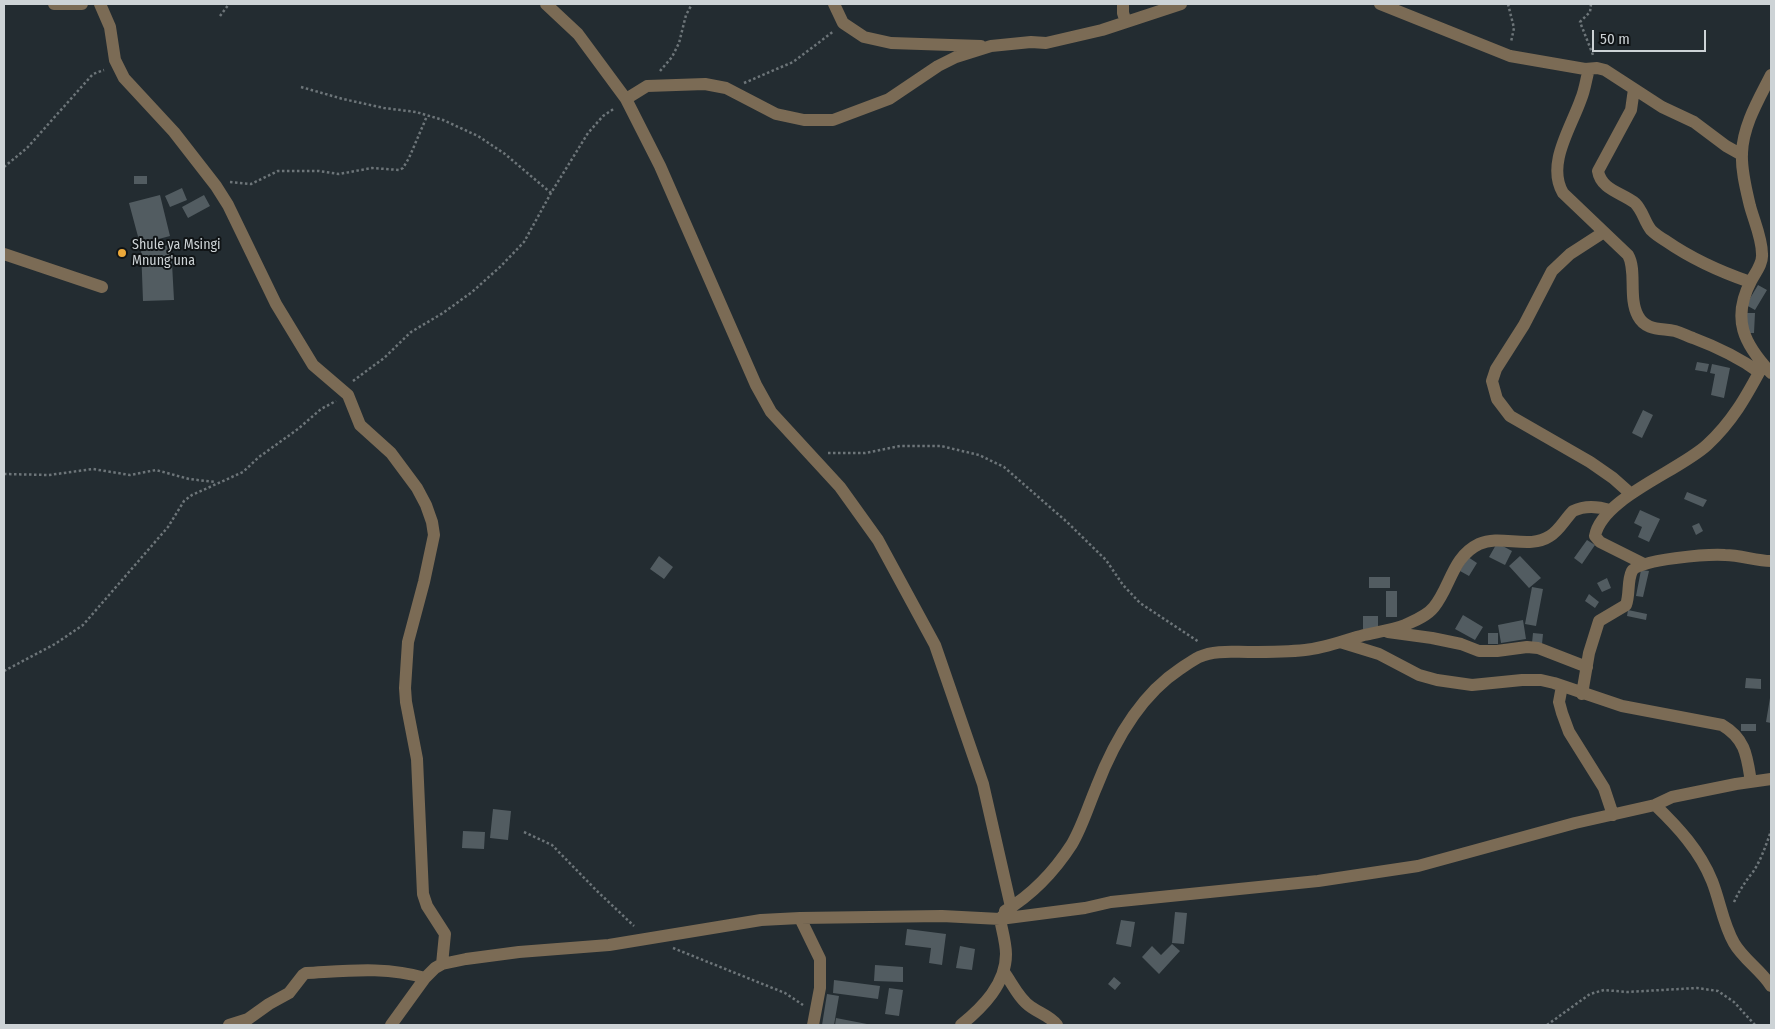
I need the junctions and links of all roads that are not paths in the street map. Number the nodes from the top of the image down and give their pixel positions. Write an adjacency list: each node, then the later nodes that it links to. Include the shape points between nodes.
1 (54, 4): 2 (street)
2 (82, 4)
3 (100, 4): 37 (street, via 110,27 114,60 124,78 174,132 212,180 228,205 276,304 312,365 348,395 360,425 391,453 418,488 432,522 434,536 408,642 405,688 417,759 423,894 445,934)
4 (546, 4): 14 (street, via 578,34)
5 (834, 4): 10 (street, via 843,23 864,37 891,43)
6 (1123, 4): 9 (street)
7 (1181, 4): 9 (street)
8 (1380, 4): 11 (street, via 1510,56)
9 (1126, 22): 10 (street, via 1046,43)
10 (991, 46): 14 (street, via 956,57 889,99 833,120 804,120 776,114 726,88 705,84 647,86)
11 (1589, 69): 13 (street, via 1605,70); 16 (street, via 1582,97 1559,156 1556,174 1563,193)
12 (1771, 75): 15 (street, via 1749,122)
13 (1634, 89): 15 (street, via 1694,122); 18 (street, via 1631,110 1598,171 1600,179 1633,201 1651,230 1662,239 1706,264)
14 (626, 99): 34 (street, via 660,166 756,385 771,412 840,487 878,540 935,645 983,784)
15 (1742, 154): 18 (street, via 1748,196 1763,256)
16 (1604, 232): 20 (street, via 1631,259 1635,309 1644,324 1652,329 1682,333); 21 (street, via 1570,254 1552,271 1492,381 1497,399 1510,416 1590,462)
17 (4, 254): 19 (street)
18 (1750, 282): 20 (street, via 1743,298 1742,329)
19 (102, 287)
20 (1764, 370): 21 (street, via 1732,418 1706,446)
21 (1631, 494): 22 (street)
22 (1610, 510): 24 (street, via 1596,532 1597,540); 25 (street, via 1598,507 1573,511 1552,536 1543,540 1482,543 1457,562 1433,609 1403,626)
23 (1771, 561): 24 (street, via 1725,555)
24 (1644, 564): 27 (street, via 1632,571 1626,605 1599,621)
25 (1380, 631): 26 (street); 27 (street, via 1432,638 1479,651 1538,648)
26 (1340, 642): 28 (street, via 1379,654 1419,675 1437,680 1472,685 1541,680); 34 (street, via 1306,650 1221,652 1200,657 1178,670 1138,709 1122,734 1107,760 1072,843 1041,884)
27 (1587, 667): 29 (street)
28 (1562, 686): 29 (street); 33 (street, via 1559,702 1569,732 1604,788)
29 (1582, 694): 31 (street, via 1622,706 1722,725 1734,732 1742,744)
30 (1771, 779): 31 (street)
31 (1752, 782): 32 (street, via 1672,797)
32 (1655, 805): 33 (street); 40 (street, via 1682,831 1700,858 1712,880 1734,944)
33 (1613, 814): 36 (street, via 1418,866 1318,881 1180,893)
34 (1010, 907): 36 (street)
35 (800, 918): 36 (street, via 942,916); 37 (street, via 761,920 609,945 519,952); 41 (street, via 820,960 820,988)
36 (996, 919): 38 (street, via 1006,953)
37 (442, 964): 39 (street)
38 (1004, 972): 44 (street, via 977,1012); 45 (street, via 1026,1002 1052,1018)
39 (425, 978): 42 (street, via 373,969 306,973 289,993 248,1019); 43 (street)
40 (1771, 986)
41 (814, 1020)
42 (229, 1025)
43 (391, 1025)
44 (961, 1025)
45 (1057, 1025)

